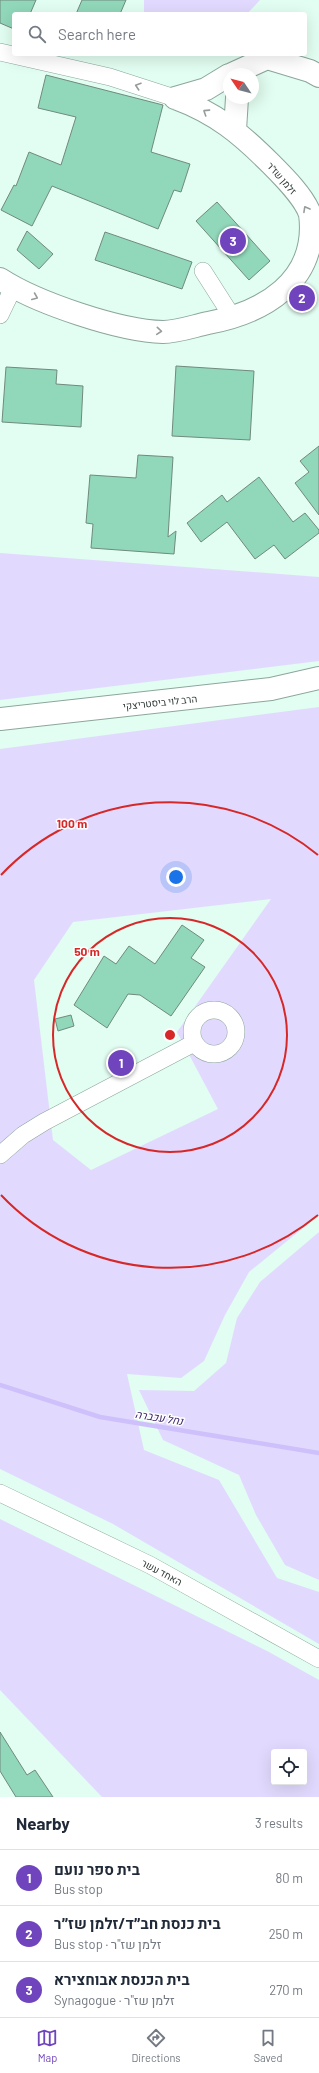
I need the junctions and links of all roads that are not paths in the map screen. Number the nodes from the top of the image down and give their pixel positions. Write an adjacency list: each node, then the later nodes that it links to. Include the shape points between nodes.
1 (0, 52): 2 (street, זלמן שז"ר, one-way to 1)
2 (12, 55)
3 (18, 56): 9 (street, זלמן שז"ר, one-way to 3, via 110,77)
4 (281, 63): 5 (street, via 267,58); 6 (street); 7 (street)
5 (245, 68)
6 (259, 71)
7 (319, 76)
8 (223, 79): 9 (street, via 206,88)
9 (175, 98): 11 (street, זלמן שז"ר, one-way to 9, via 197,106)
10 (237, 104): 11 (street)
11 (236, 130): 15 (street, זלמן שז"ר, one-way to 11, via 287,292 302,277 313,252 314,238 309,213 293,187)
12 (203, 271): 15 (street)
13 (7, 283): 14 (street); 15 (street, זלמן שז"ר, one-way to 15, via 77,313 130,327 164,332)
14 (0, 315)
15 (233, 318)
16 (319, 678): 17 (street, הרב לוי ביסטריצקי, via 271,690)
17 (0, 719)
18 (194, 1043): 19 (street, via 44,1122 23,1135)
19 (0, 1155)
20 (0, 1493): 21 (street, האחד עשר, via 150,1565)
21 (319, 1659)

